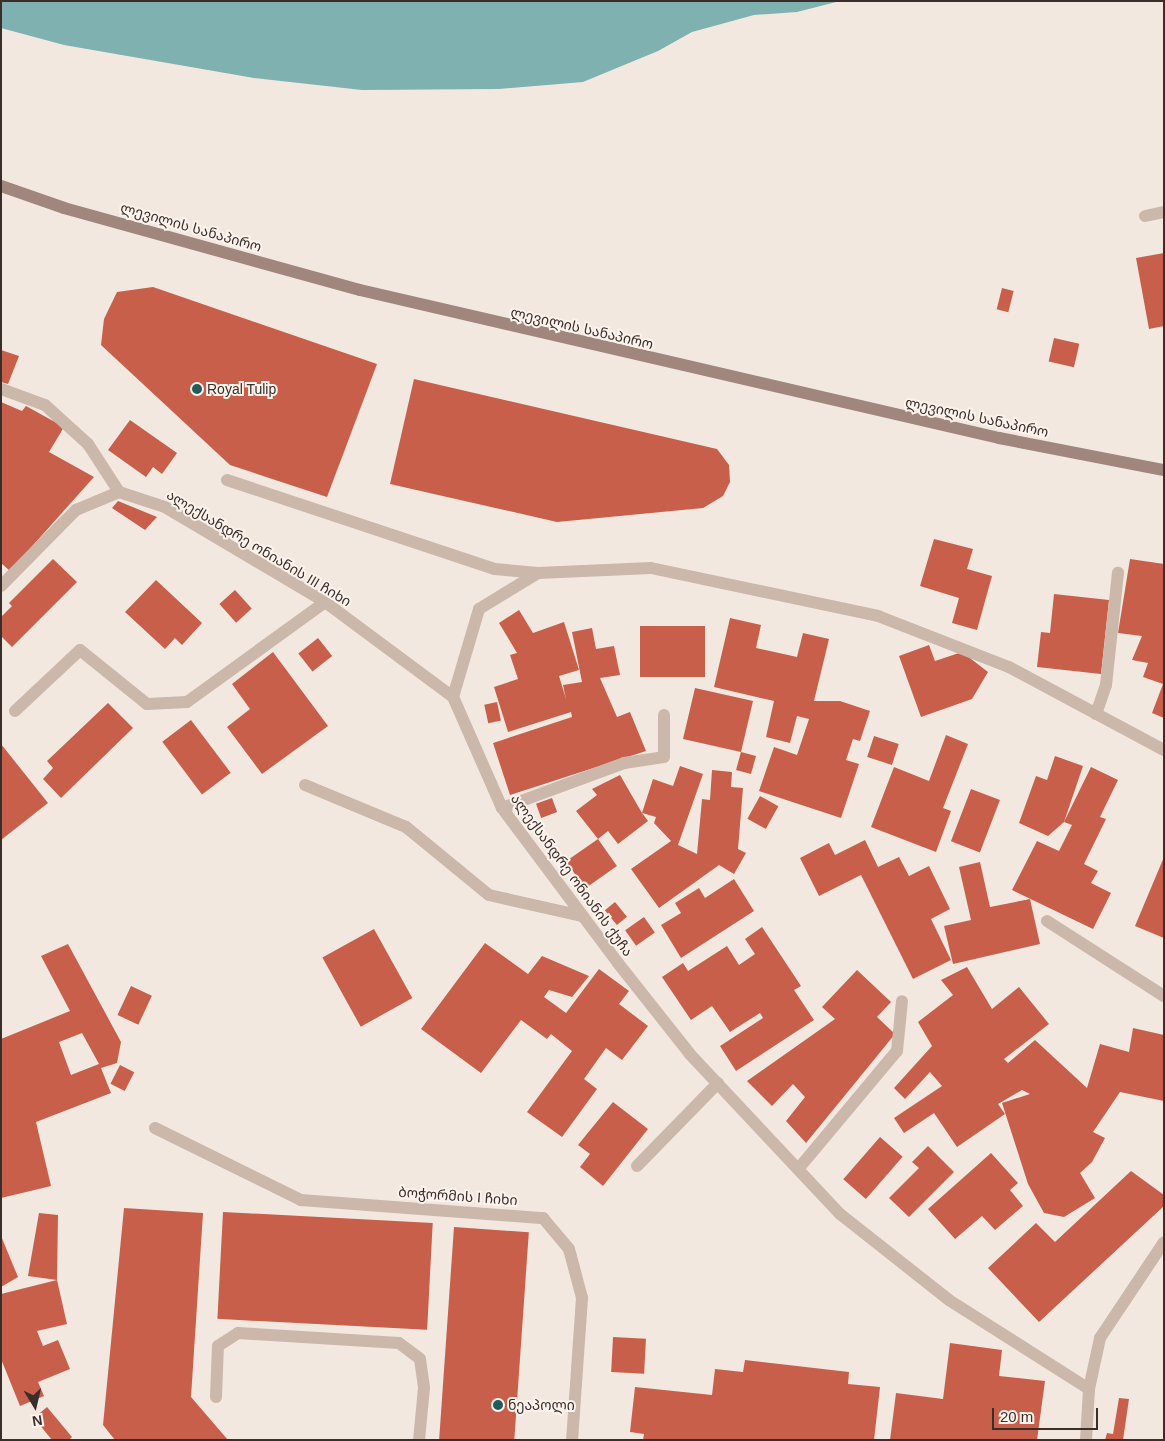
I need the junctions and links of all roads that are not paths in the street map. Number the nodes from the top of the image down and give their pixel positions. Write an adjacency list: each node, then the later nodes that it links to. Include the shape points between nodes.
1 (1, 186): 5 (main road, ლევილის სანაპირო, via 64,208 369,292 990,436)
2 (1164, 212): 3 (street)
3 (1144, 216)
4 (1, 389): 7 (street, via 45,405 88,444)
5 (1164, 470)
6 (227, 480): 8 (street, via 495,570)
7 (119, 492): 10 (street, via 76,510); 11 (street, ალექსანდრე ონიანის III ჩიხი, via 165,506)
8 (538, 573): 12 (street, via 479,609); 14 (street, via 651,568 878,616 1009,667)
9 (1118, 573): 14 (street, via 1106,685)
10 (3, 581)
11 (325, 602): 12 (street, ალექსანდრე ონიანის III ჩიხი); 13 (street, via 187,702 147,704 80,650)
12 (453, 697): 18 (street, ალექსანდრე ონიანის ქუჩა)
13 (15, 711)
14 (1096, 714): 16 (street)
15 (664, 715): 18 (street, via 664,757 624,763)
16 (1164, 750)
17 (305, 785): 19 (street, via 406,827 489,895)
18 (502, 808): 19 (street, ალექსანდრე ონიანის ქუჩა)
19 (582, 916): 23 (street, ალექსანდრე ონიანის ქუჩა, via 684,1046)
20 (1047, 921): 21 (street)
21 (1164, 996)
22 (902, 1001): 26 (street, via 896,1051)
23 (718, 1083): 25 (street); 26 (street, ალექსანდრე ონიანის ქუჩა)
24 (155, 1128): 31 (street, ბოჭორმის I ჩიხი, via 301,1200 543,1218 569,1249 582,1298)
25 (637, 1166)
26 (799, 1168): 28 (street, ალექსანდრე ონიანის ქუჩა, via 840,1214 948,1300)
27 (1164, 1242): 28 (street, via 1100,1338)
28 (1089, 1389): 32 (street)
29 (216, 1397): 30 (street, via 218,1346 238,1333 399,1343 420,1359 424,1388)
30 (419, 1440)
31 (572, 1440)
32 (1086, 1440)

